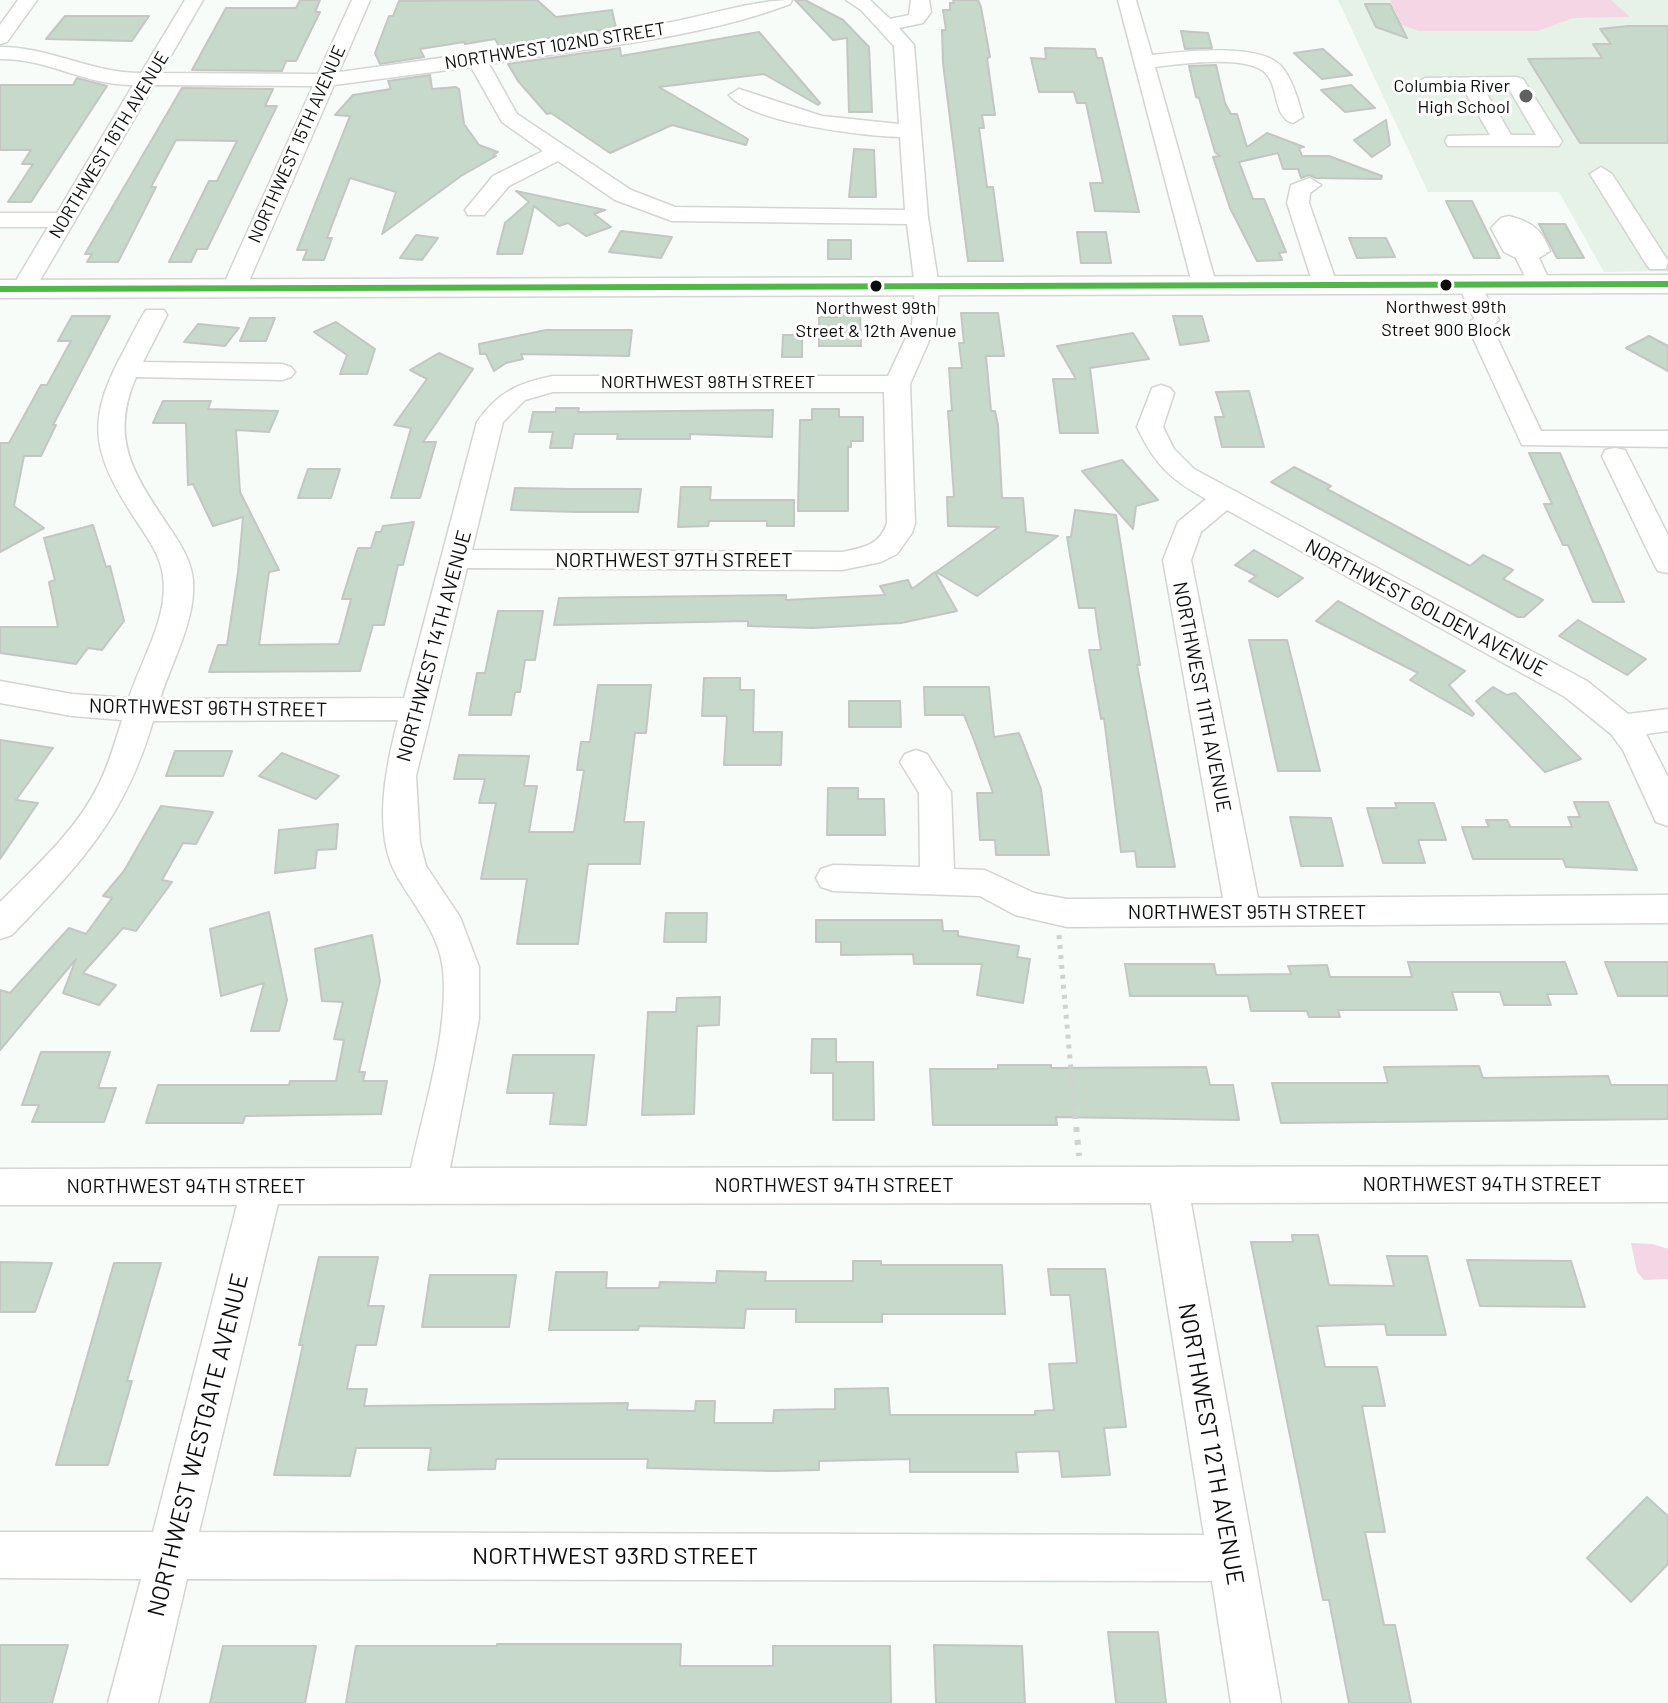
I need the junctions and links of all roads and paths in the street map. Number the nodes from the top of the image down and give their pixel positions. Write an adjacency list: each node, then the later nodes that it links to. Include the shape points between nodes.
1 (28, 0): 9 (street)
2 (194, 0): 13 (street, NORTHWEST 16TH AVENUE)
3 (361, 0): 14 (street, NORTHWEST 15TH AVENUE)
4 (783, 0): 11 (street, NORTHWEST 102ND STREET, via 711,21)
5 (855, 0): 8 (street)
6 (920, 0): 8 (street, via 916,19)
7 (1127, 0): 12 (street)
8 (887, 25): 19 (street, via 904,45)
9 (0, 38)
10 (0, 53): 13 (street, NORTHWEST 102ND STREET, via 51,58 94,77)
11 (477, 60): 14 (street, NORTHWEST 102ND STREET); 22 (street, via 509,118)
12 (1144, 62): 18 (street, via 1229,59 1268,65); 33 (street)
13 (149, 79): 14 (street, NORTHWEST 102ND STREET); 28 (street, NORTHWEST 16TH AVENUE)
14 (324, 80): 36 (street, NORTHWEST 15TH AVENUE)
15 (1425, 84): 16 (street)
16 (1471, 84): 21 (street); 21 (street, via 1516,83 1551,141)
17 (739, 95): 19 (street, via 810,123)
18 (1293, 117)
19 (910, 131): 26 (street)
20 (1456, 141): 21 (street)
21 (1504, 141)
22 (560, 151): 25 (street, via 501,181); 26 (street, via 623,195 672,214)
23 (1601, 174): 30 (street)
24 (1310, 185): 34 (street, via 1299,190 1298,203)
25 (476, 210)
26 (917, 217): 32 (street)
27 (0, 220): 28 (street)
28 (64, 220): 37 (street, NORTHWEST 16TH AVENUE)
29 (1526, 254): 31 (street)
30 (1663, 274): 31 (main road)
31 (1540, 286): 35 (main road)
32 (927, 287): 33 (main road); 36 (main road); 41 (street, via 924,325)
33 (1205, 287): 34 (main road)
34 (1326, 287): 35 (main road)
35 (1471, 287): 44 (street, via 1487,320 1479,325 1531,439)
36 (234, 288): 37 (main road)
37 (11, 289)
38 (155, 315): 39 (street)
39 (128, 369): 40 (street); 51 (street, via 109,408 107,440 178,577 172,622)
40 (282, 372)
41 (897, 384): 42 (street, NORTHWEST 98TH STREET, via 589,381); 47 (street, NORTHWEST 97TH STREET, via 899,537 888,549 868,557)
42 (519, 390): 47 (street, NORTHWEST 14TH AVENUE, via 490,422)
43 (1161, 393): 46 (street, NORTHWEST GOLDEN AVENUE, via 1150,427 1162,452 1184,475)
44 (1668, 439)
45 (1615, 456): 48 (street)
46 (1223, 499): 53 (street, NORTHWEST GOLDEN AVENUE, via 1576,689); 60 (street, NORTHWEST 11TH AVENUE, via 1188,528 1177,560)
47 (457, 559): 50 (street, NORTHWEST 14TH AVENUE)
48 (1668, 564)
49 (0, 692): 51 (street, NORTHWEST 96TH STREET)
50 (417, 709): 51 (street, NORTHWEST 96TH STREET); 66 (street, NORTHWEST 14TH AVENUE, via 400,776 403,843 410,869 448,927 461,967 461,1019)
51 (138, 710): 61 (street, via 115,785 72,850)
52 (1668, 720): 53 (street)
53 (1622, 726): 55 (street, NORTHWEST GOLDEN AVENUE, via 1637,745)
54 (916, 762): 57 (street, via 935,792)
55 (1668, 813)
56 (833, 878): 57 (street, NORTHWEST 95TH STREET)
57 (937, 879): 59 (street, NORTHWEST 95TH STREET, via 985,883 1027,905)
58 (1668, 909): 60 (street, NORTHWEST 95TH STREET)
59 (1057, 912): 60 (street, NORTHWEST 95TH STREET); 63 (path)
60 (1243, 912)
61 (0, 925)
62 (1668, 1184): 64 (street, NORTHWEST 94TH STREET)
63 (1082, 1185): 64 (street, NORTHWEST 94TH STREET); 66 (street, NORTHWEST 94TH STREET)
64 (1168, 1185): 70 (street, NORTHWEST 12TH AVENUE)
65 (262, 1186): 66 (street, NORTHWEST 94TH STREET); 67 (street, NORTHWEST 94TH STREET); 69 (street, NORTHWEST WESTGATE AVENUE)
66 (427, 1186)
67 (0, 1187)
68 (0, 1555): 69 (street, NORTHWEST 93RD STREET)
69 (171, 1555): 70 (street, NORTHWEST 93RD STREET); 71 (street, NORTHWEST WESTGATE AVENUE)
70 (1230, 1558): 72 (street, NORTHWEST 12TH AVENUE)
71 (133, 1703)
72 (1256, 1703)

